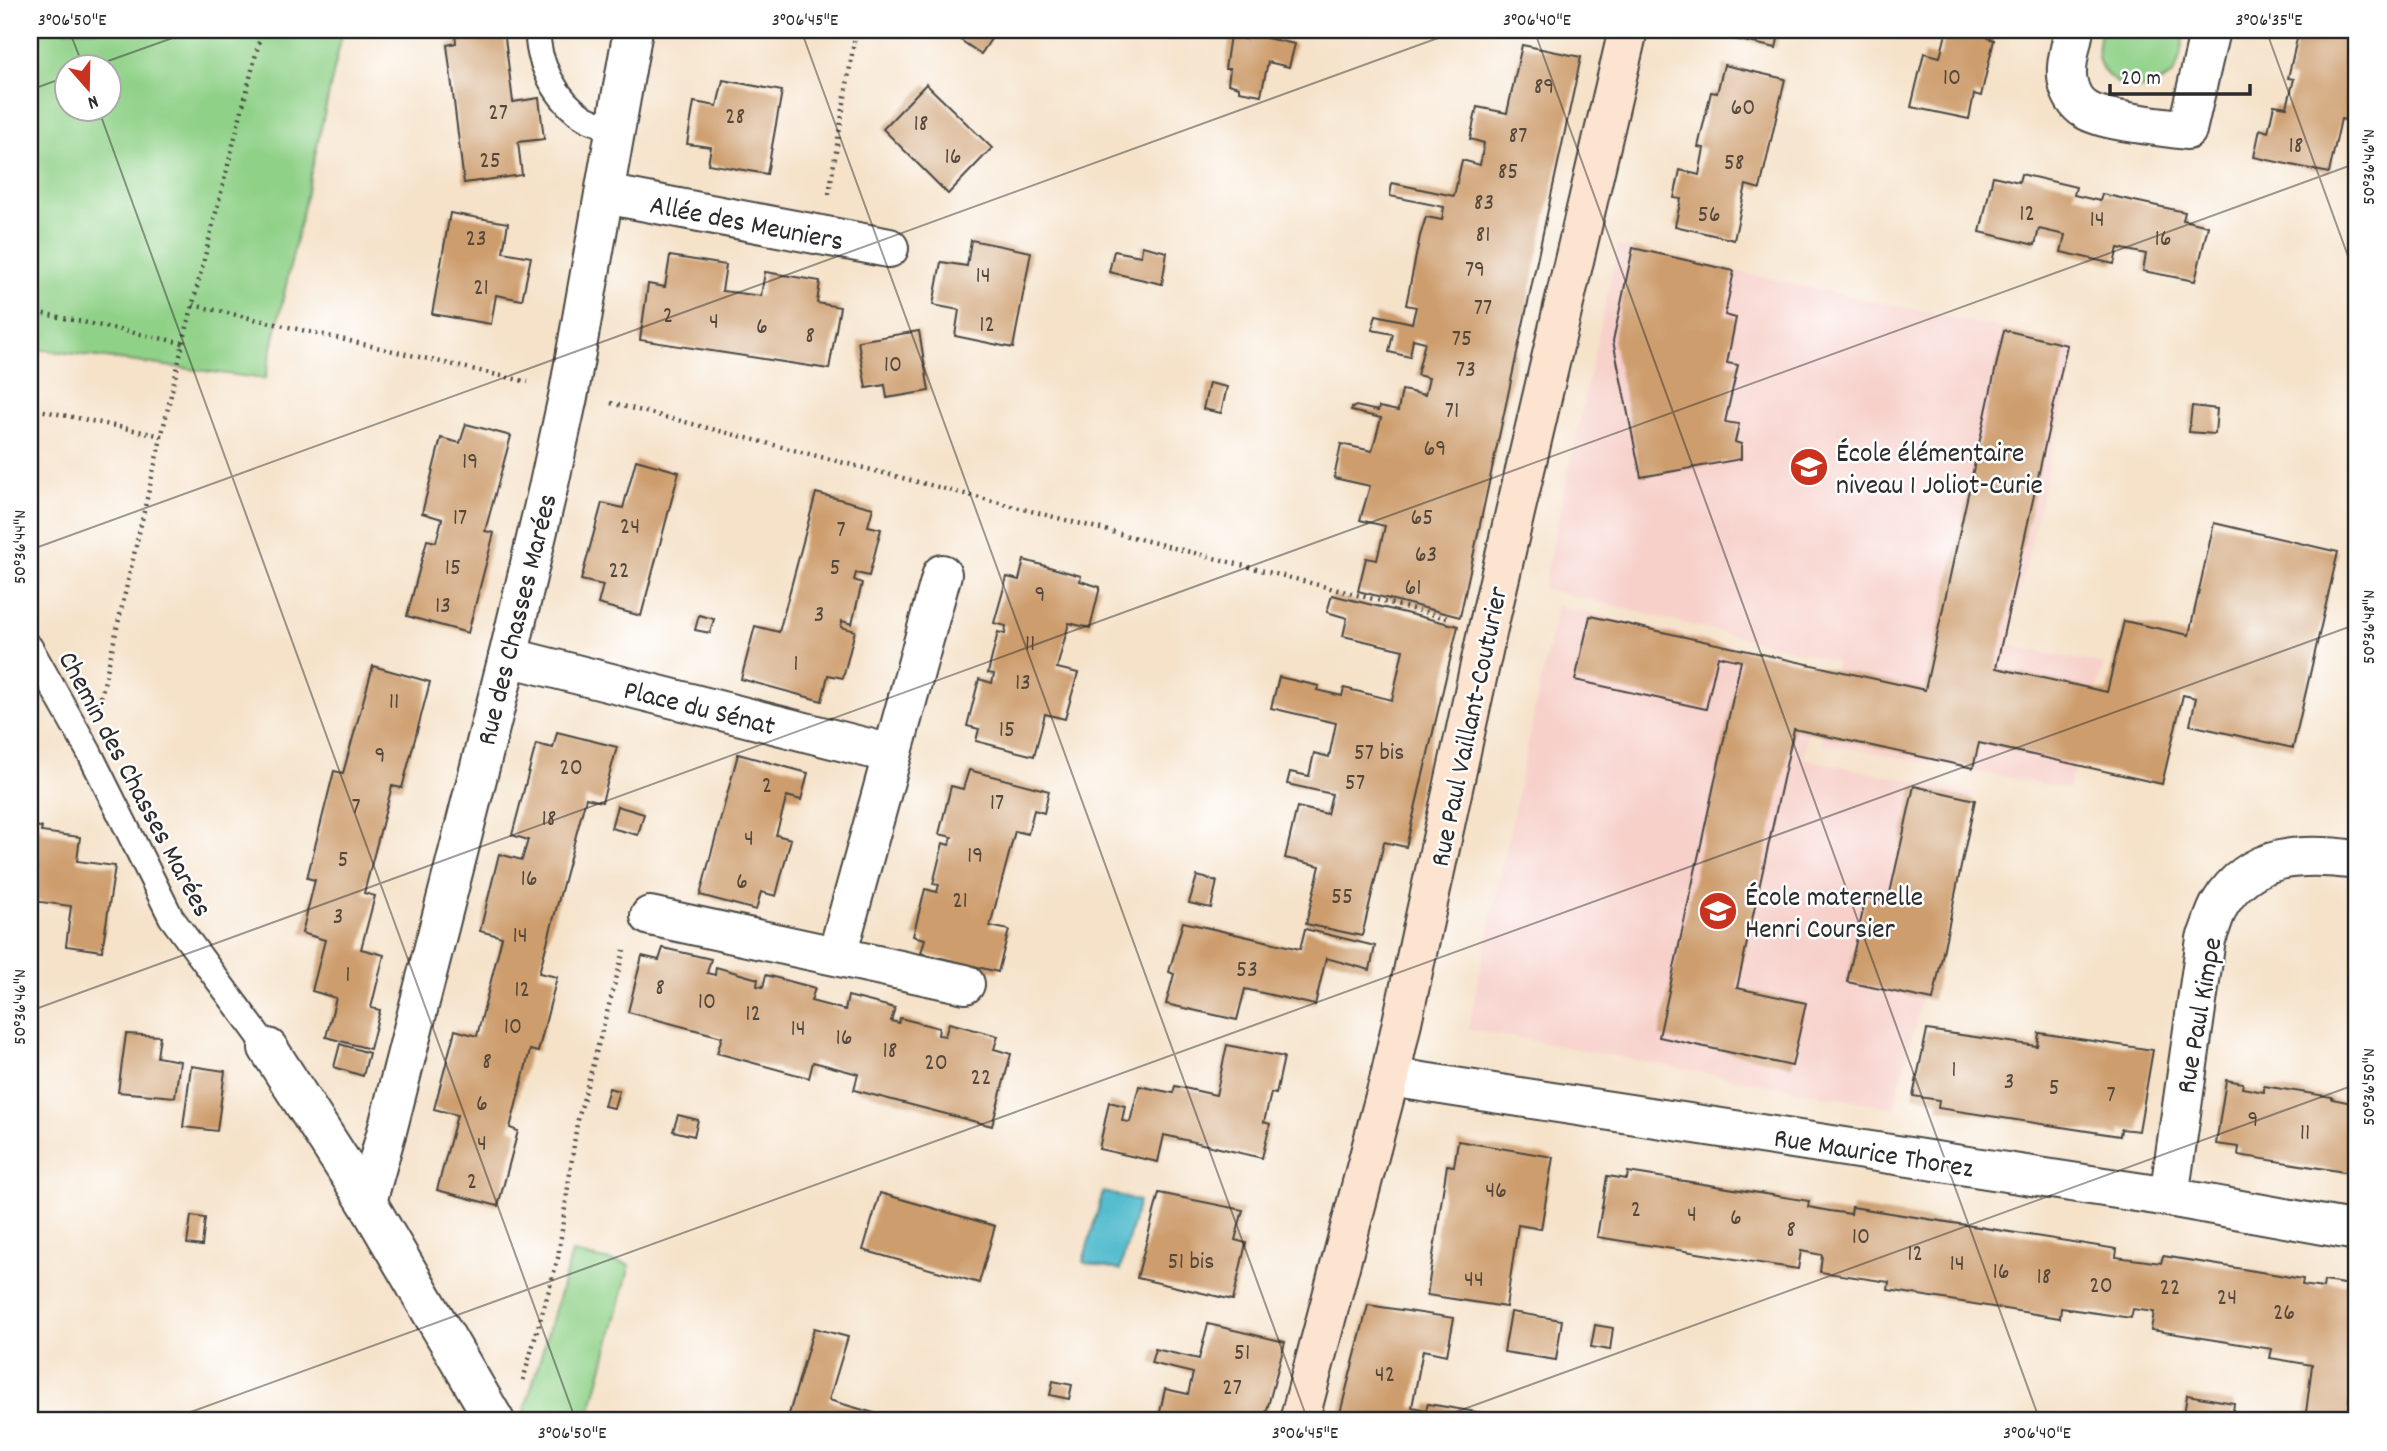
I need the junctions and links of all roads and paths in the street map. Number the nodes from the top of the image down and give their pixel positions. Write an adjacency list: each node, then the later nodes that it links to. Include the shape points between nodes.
1 (262, 30): 12 (path)
2 (538, 30): 8 (lane, via 542,60 566,103 585,118)
3 (633, 30): 8 (street, Rue des Chasses Marées)
4 (856, 30): 10 (path)
5 (1628, 30): 19 (street, Rue Paul Vaillant-Couturier)
6 (2074, 30): 7 (street, via 2067,82 2086,110 2187,130)
7 (2210, 30)
8 (616, 129): 9 (street, Rue des Chasses Marées)
9 (604, 194): 10 (street, Allée des Meuniers); 15 (street, Rue des Chasses Marées)
10 (822, 236): 11 (street, Allée des Meuniers)
11 (889, 248)
12 (193, 305): 14 (path); 15 (path)
13 (30, 311): 14 (path)
14 (183, 343): 17 (path)
15 (569, 392): 19 (path); 21 (street, Rue des Chasses Marées)
16 (30, 408): 17 (path)
17 (162, 436): 22 (path)
18 (942, 575): 23 (street)
19 (1488, 628): 29 (street, Rue Paul Vaillant-Couturier)
20 (30, 647): 22 (lane, Chemin des Chasses Marées)
21 (508, 657): 23 (street, Place du Sénat); 31 (street, Rue des Chasses Marées)
22 (89, 752): 28 (lane, Chemin des Chasses Marées, via 171,917)
23 (892, 754): 26 (street)
24 (2357, 860): 30 (street, Rue Paul Kimpe, via 2291,857 2265,863 2241,880 2220,904 2206,939)
25 (650, 916): 26 (street); 33 (path, via 631,926 577,1123 558,1258)
26 (836, 955): 27 (street)
27 (965, 984)
28 (268, 1048): 31 (street)
29 (1390, 1077): 30 (street, Rue Maurice Thorez); 35 (street, Rue Paul Vaillant-Couturier)
30 (2169, 1197): 32 (street, Rue Maurice Thorez)
31 (367, 1202): 34 (street)
32 (2357, 1231)
33 (521, 1389)
34 (495, 1421)
35 (1299, 1421)

